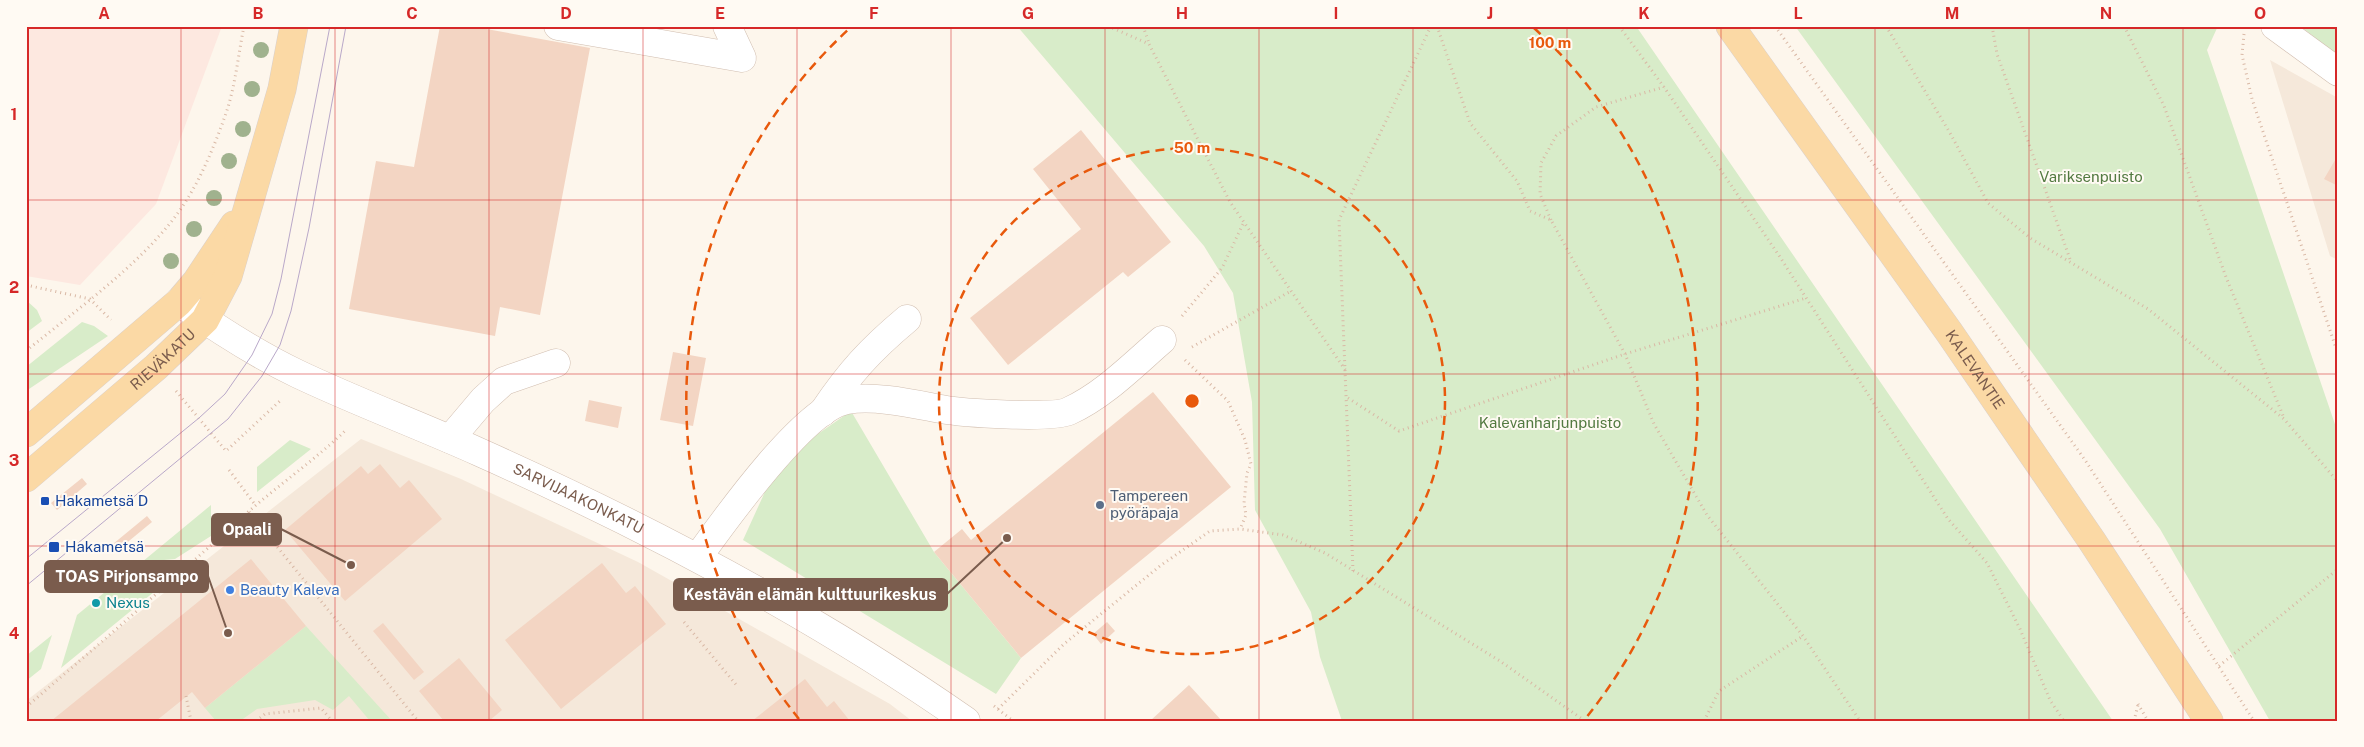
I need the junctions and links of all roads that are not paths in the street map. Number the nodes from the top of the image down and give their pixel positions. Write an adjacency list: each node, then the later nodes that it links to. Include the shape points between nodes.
1 (294, 26): 7 (main road, RIEVÄKATU, via 282,89)
2 (558, 26): 3 (street, via 742,58)
3 (727, 26)
4 (1730, 26): 19 (main road, KALEVANTIE, via 1949,332 2092,541)
5 (2275, 26): 6 (street)
6 (2338, 72)
7 (247, 206): 8 (main road, RIEVÄKATU, via 196,282); 10 (main road, RIEVÄKATU, via 228,276)
8 (178, 302): 10 (street, SARVIJAAKONKATU); 14 (main road, RIEVÄKATU)
9 (907, 319): 13 (street, via 870,350 848,374)
10 (205, 320): 15 (street, SARVIJAAKONKATU, via 297,373); 16 (main road, RIEVÄKATU, via 156,367)
11 (1171, 348): 13 (street, via 1068,412 962,413 895,401 846,400)
12 (556, 362): 15 (street, via 504,381 482,400)
13 (822, 412): 17 (street, via 741,497)
14 (26, 433)
15 (450, 439): 17 (street, SARVIJAAKONKATU)
16 (26, 478)
17 (698, 557): 18 (street, SARVIJAAKONKATU, via 833,633)
18 (966, 721)
19 (2209, 721)

